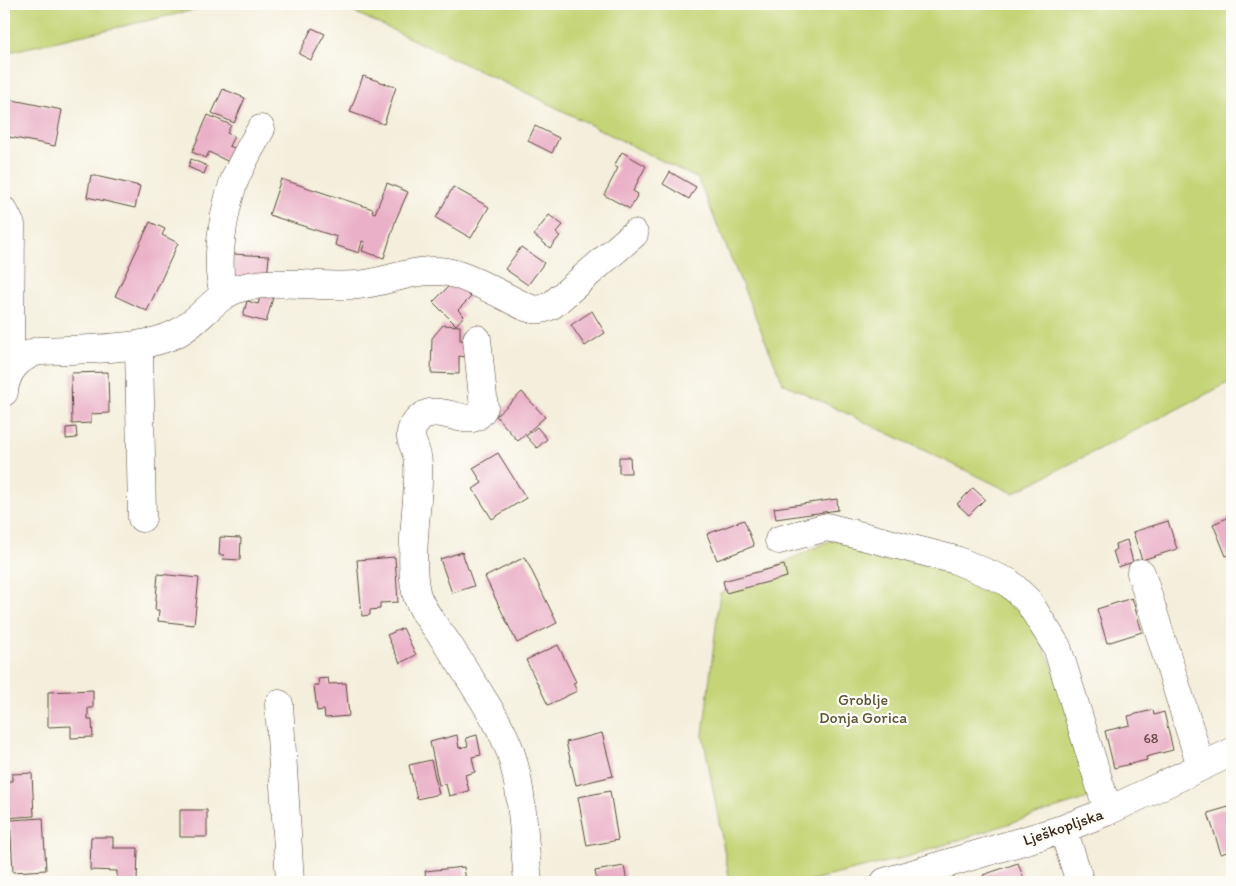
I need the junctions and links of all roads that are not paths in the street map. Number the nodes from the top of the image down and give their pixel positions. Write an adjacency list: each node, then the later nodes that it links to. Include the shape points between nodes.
1 (261, 129): 4 (street, via 233,185 225,215 220,280)
2 (4, 211): 7 (street, via 11,225 10,346)
3 (634, 234): 4 (street, via 552,305 542,310 526,307 450,272 432,270 359,285 258,286 240,288)
4 (225, 295): 6 (street, via 180,332)
5 (477, 340): 19 (street, via 484,407 480,415 467,419 427,413 412,428 418,482 416,593 500,726 511,752)
6 (139, 345): 7 (street, via 38,351); 9 (street)
7 (16, 362): 8 (street, via 9,371)
8 (4, 392)
9 (142, 518)
10 (779, 540): 15 (street, via 827,527 956,560 1008,582 1028,601 1057,647)
11 (1141, 573): 14 (street)
12 (279, 704): 18 (street)
13 (1232, 752): 14 (street, Lješkopljska)
14 (1202, 766): 15 (street, Lješkopljska)
15 (1108, 811): 16 (street, Lješkopljska)
16 (1063, 829): 17 (street, Lješkopljska); 20 (street)
17 (894, 881)
18 (290, 882)
19 (528, 882)
20 (1080, 882)

